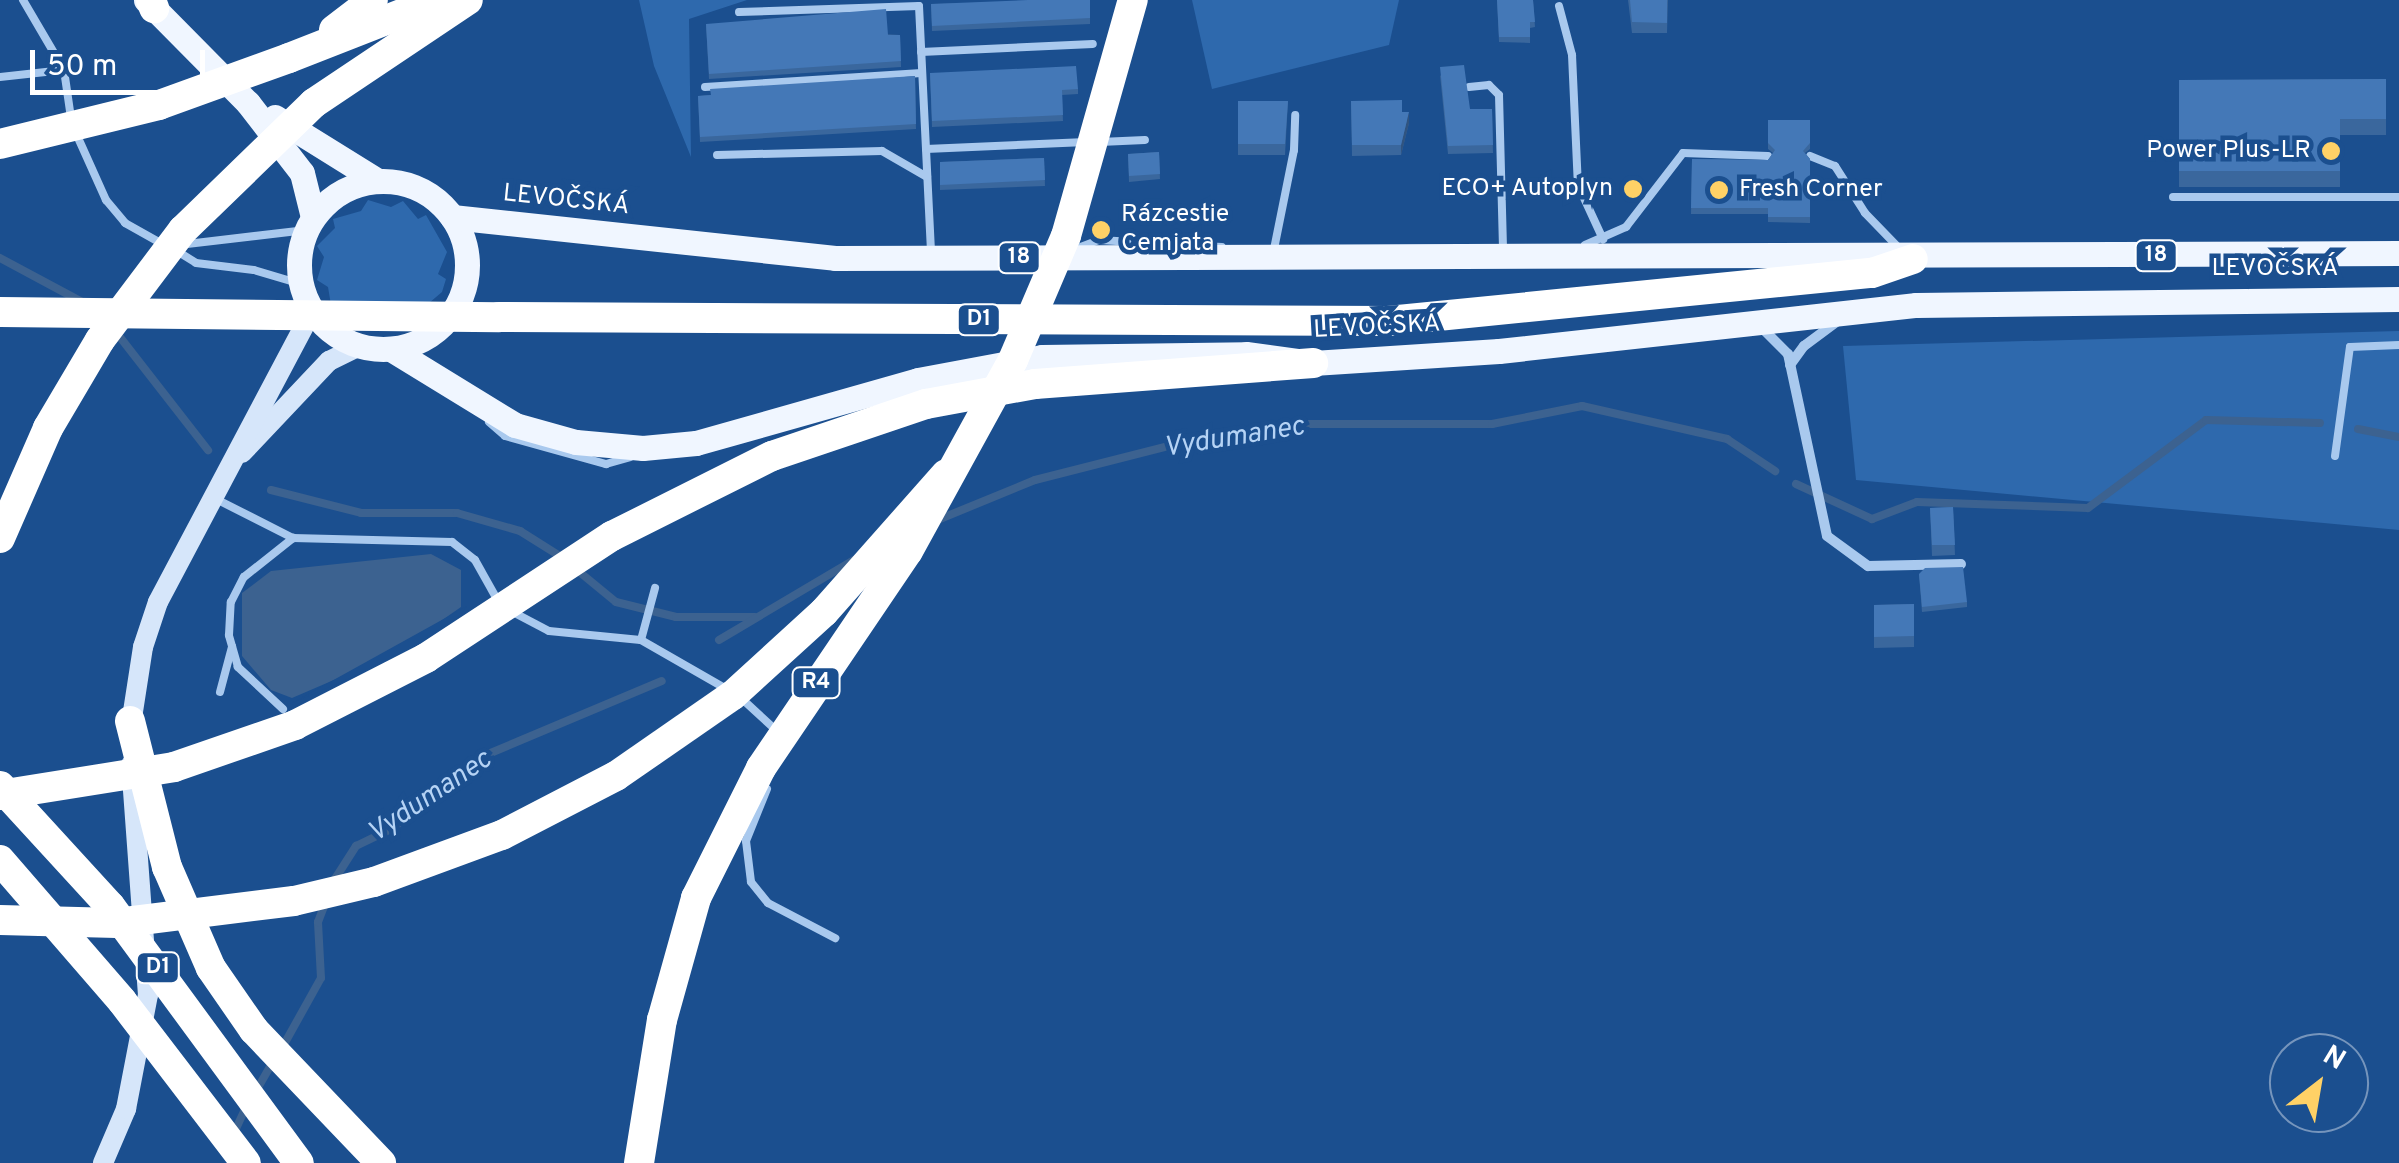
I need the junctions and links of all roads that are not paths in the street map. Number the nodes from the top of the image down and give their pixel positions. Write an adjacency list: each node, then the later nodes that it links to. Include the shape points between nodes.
1 (24, 0): 11 (lane)
2 (374, 0): 10 (highway)
3 (1133, 0): 51 (highway, R4, bridge, via 1087,171 1044,293)
4 (465, 2): 10 (highway, via 409,11); 53 (highway, bridge, via 314,103 184,230 100,340 48,428)
5 (150, 3): 16 (main road, LEVOČSKÁ / 18)
6 (1559, 6): 30 (lane, via 1572,55 1578,184)
7 (739, 12): 9 (lane, via 919,6)
8 (1093, 44): 9 (lane)
9 (921, 52): 12 (lane)
10 (288, 58): 19 (highway, bridge, via 158,106)
11 (64, 70): 13 (lane); 32 (lane, via 88,168 106,200 125,223)
12 (922, 72): 14 (lane); 20 (lane)
13 (0, 77)
14 (705, 86)
15 (1469, 86): 31 (lane, via 1489,85 1499,95)
16 (248, 103): 25 (main road, LEVOČSKÁ / 18); 29 (main road, LEVOČSKÁ / 18, via 302,173)
17 (1295, 115): 34 (lane, via 1294,150)
18 (1145, 140): 20 (lane)
19 (0, 144)
20 (926, 149): 24 (lane)
21 (717, 156): 24 (lane, via 882,151)
22 (1768, 156): 30 (lane, via 1675,158 1640,213)
23 (1810, 156): 37 (lane, via 1835,166 1881,234)
24 (927, 177): 36 (lane)
25 (378, 181): 28 (main road, LEVOČSKÁ / 18, via 425,192); 29 (main road, via 346,189)
26 (2173, 197): 27 (lane)
27 (2399, 197)
28 (452, 217): 36 (main road, LEVOČSKÁ / 18, via 739,252); 46 (main road, via 466,254 456,306 429,335)
29 (310, 224): 32 (lane); 38 (main road, LEVOČSKÁ / 18)
30 (1603, 239): 31 (lane, via 1585,246)
31 (1503, 247): 35 (lane)
32 (172, 248): 38 (lane, via 196,264)
33 (2399, 253): 37 (main road, LEVOČSKÁ / 18)
34 (1266, 258): 35 (main road, LEVOČSKÁ / 18); 36 (main road, LEVOČSKÁ / 18)
35 (1377, 258): 37 (main road, LEVOČSKÁ / 18)
36 (931, 259)
37 (1913, 259): 41 (highway, D1, bridge, via 1872,272 1458,317)
38 (301, 284): 40 (main road, LEVOČSKÁ / 18)
39 (2399, 299): 42 (main road, LEVOČSKÁ / 18, via 2059,300)
40 (312, 310): 45 (main road, LEVOČSKÁ / 18, via 328,329); 49 (main road)
41 (0, 312)
42 (1851, 312): 43 (main road, LEVOČSKÁ / 18); 48 (street, via 1804,346)
43 (1753, 321): 47 (main road, LEVOČSKÁ / 18, via 1516,350); 48 (street, via 1784,346)
44 (2399, 345): 50 (lane, via 2350,347)
45 (360, 346): 46 (main road, LEVOČSKÁ / 18); 49 (main road, via 329,360)
46 (392, 349): 47 (main road, LEVOČSKÁ / 18, via 451,390 544,434 607,447 667,446 1009,362 1148,353)
47 (1313, 363): 63 (highway, bridge, via 1035,384 926,404 772,456 612,536 426,658 295,726 174,767)
48 (1790, 366): 55 (street, via 1827,536 1868,566)
49 (240, 454): 52 (main road)
50 (2335, 456)
51 (946, 474): 65 (highway, bridge, via 824,612 733,695 616,776 502,835 374,882 258,908 118,924); 71 (highway, R4, bridge, via 908,551 761,768 696,898 662,1020)
52 (214, 498): 54 (lane); 61 (main road, via 149,624)
53 (0, 538)
54 (293, 538): 57 (lane, via 452,542 475,560 498,600 529,624); 58 (lane, via 235,590)
55 (1962, 564)
56 (656, 588): 57 (lane)
57 (641, 640): 66 (lane, via 756,708 777,728 778,755 744,860 768,903)
58 (232, 648): 59 (lane); 60 (lane, via 238,666)
59 (220, 692)
60 (283, 709)
61 (130, 722): 67 (main road, via 148,996 126,1110); 70 (highway, via 181,907 210,968 254,1030)
62 (0, 786): 69 (highway, D1, bridge, via 110,906)
63 (0, 795)
64 (0, 860): 68 (highway, D1, bridge, via 122,1001)
65 (0, 920)
66 (835, 938)
67 (102, 1163)
68 (246, 1163)
69 (299, 1163)
70 (381, 1163)
71 (640, 1163)

